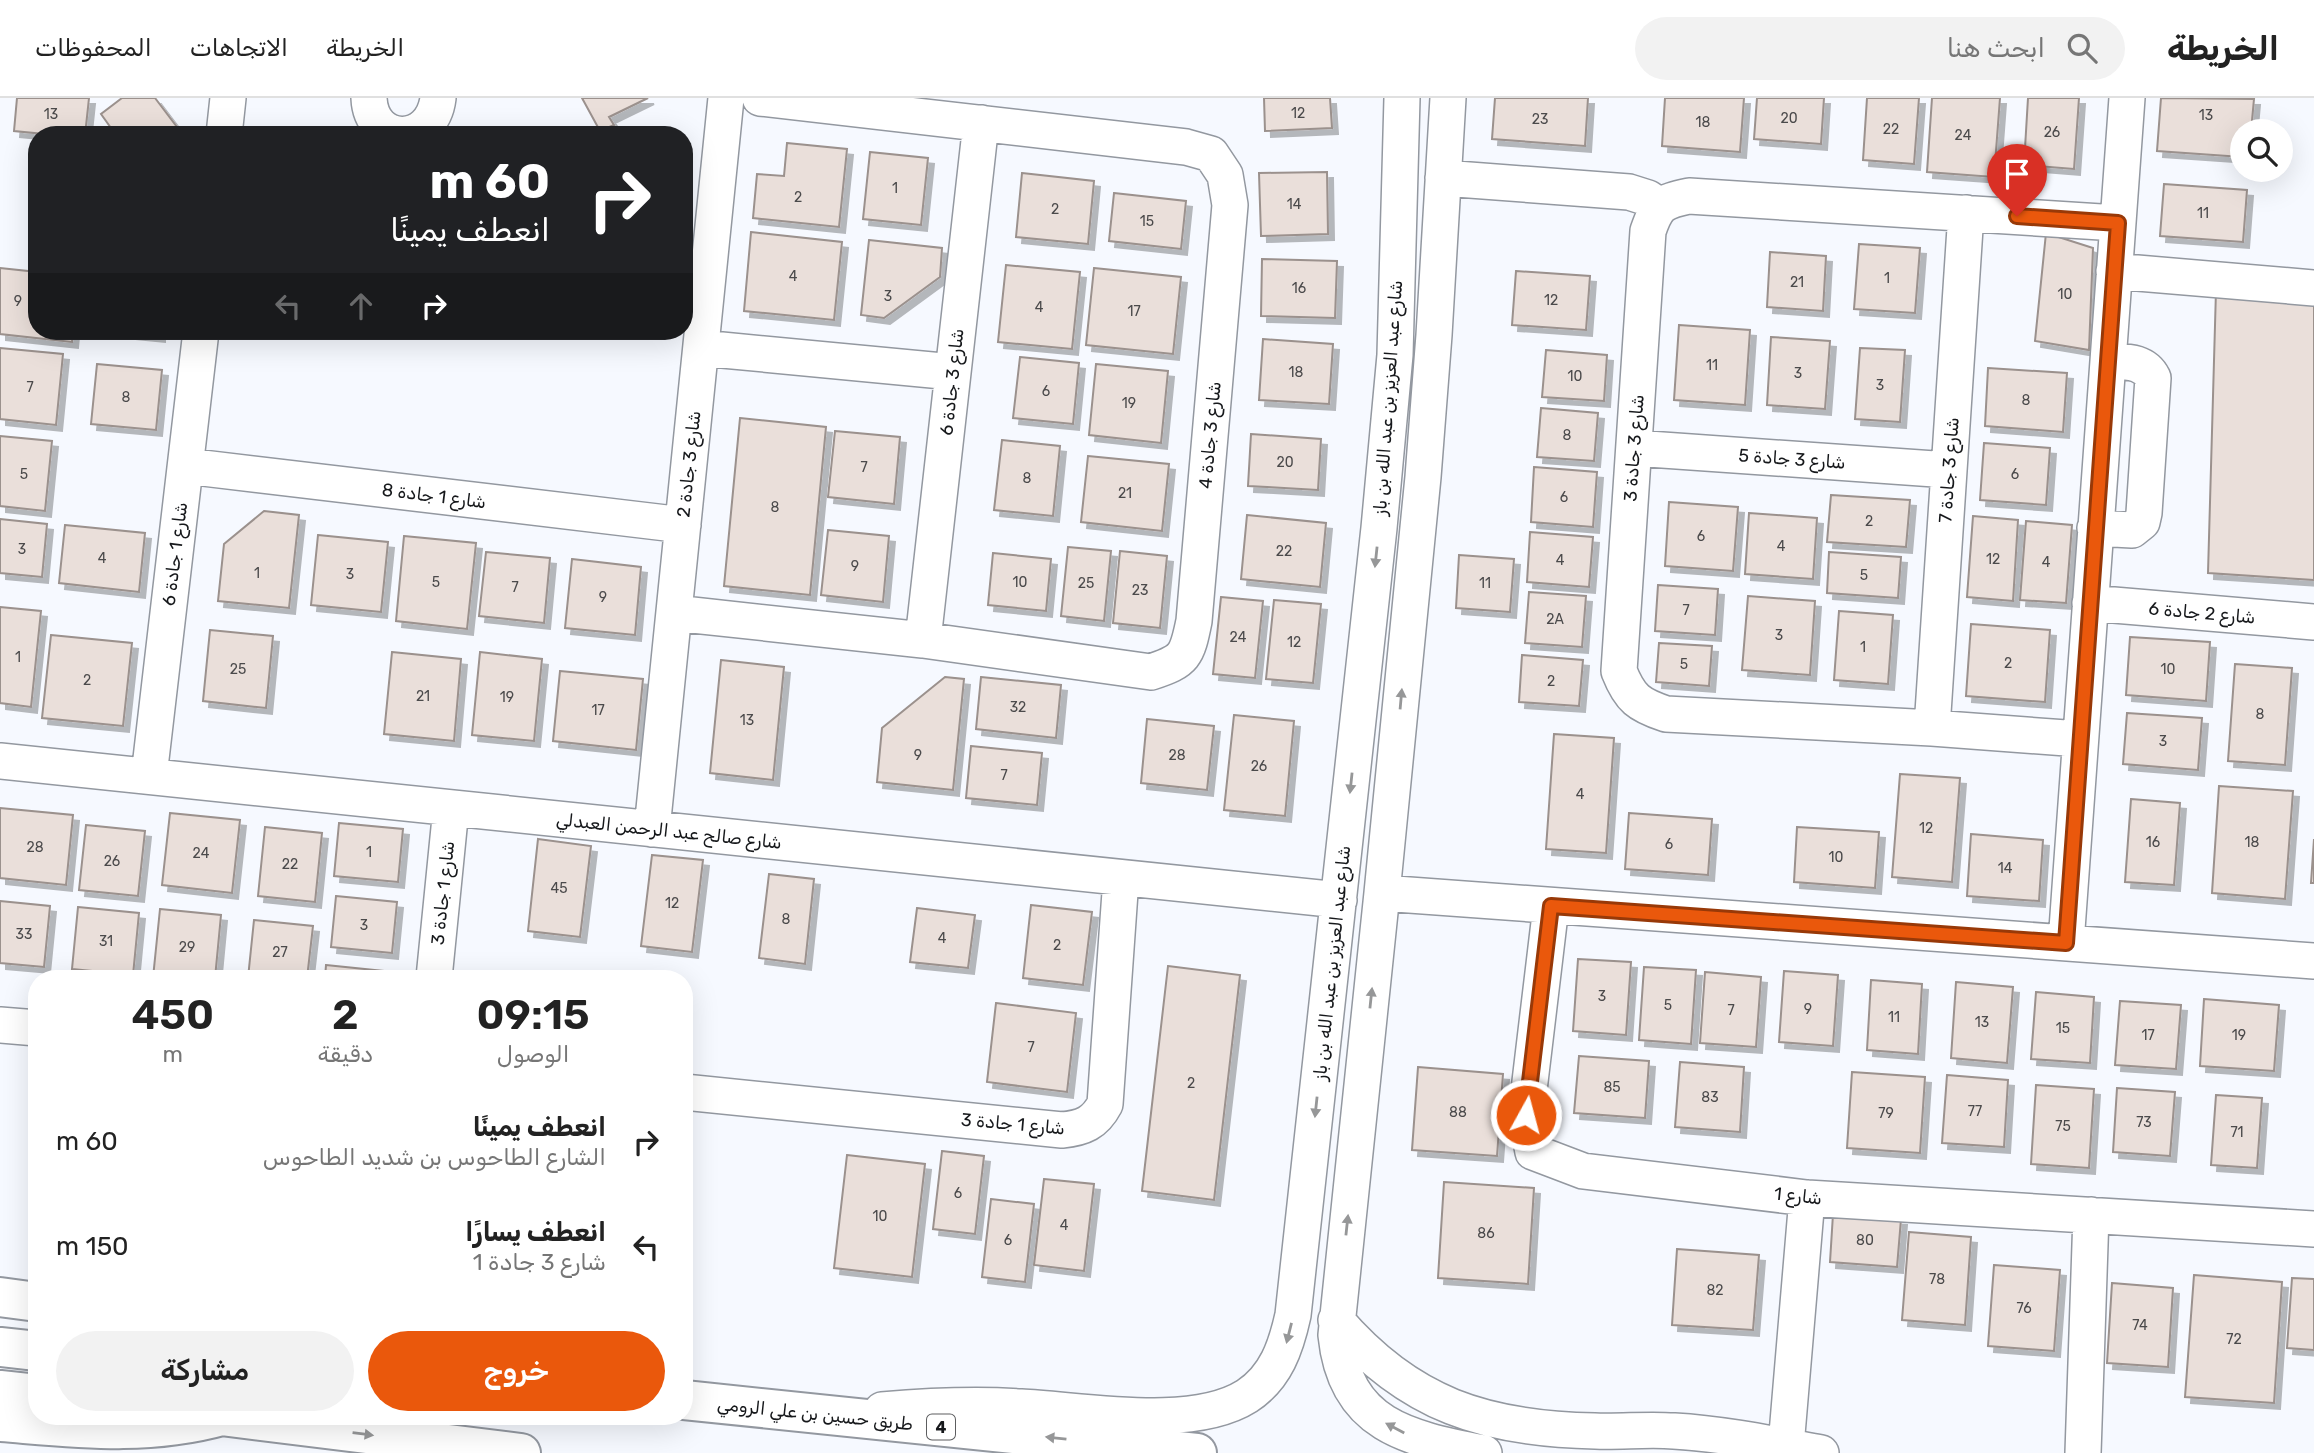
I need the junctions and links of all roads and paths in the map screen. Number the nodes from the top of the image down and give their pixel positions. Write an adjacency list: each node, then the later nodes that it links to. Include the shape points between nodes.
1 (228, 98): 10 (street)
2 (369, 98): 11 (street, via 372,114)
3 (438, 98): 12 (street, via 433,118)
4 (726, 98): 22 (street, شارع 3 جادة 2)
5 (760, 98): 9 (street, شارع 3 جادة 4)
6 (1402, 98): 14 (street, شارع عبد العزيز بن عبد الله بن باز)
7 (1448, 98): 13 (street)
8 (2127, 98): 17 (street)
9 (981, 123): 25 (street, شارع 3 جادة 6); 35 (street, شارع 3 جادة 4, via 1186,147 1211,154 1225,175 1230,205 1194,621 1189,646 1176,664 1151,672)
10 (225, 126)
11 (382, 126)
12 (425, 126)
13 (1443, 178): 15 (street, via 1629,192); 20 (street)
14 (1399, 190): 20 (street, via 1410,215 1415,330); 23 (street, شارع عبد العزيز بن عبد الله بن باز)
15 (1660, 206): 16 (street, via 1689,196); 26 (street, شارع 3 جادة 3, via 1648,231)
16 (1966, 213): 17 (street); 28 (street, شارع 3 جادة 7)
17 (2118, 223): 18 (street)
18 (2114, 271): 19 (street); 24 (street)
19 (2314, 288)
20 (1434, 335): 29 (street)
21 (200, 340): 27 (street, شارع 1 جادة 6)
22 (701, 348): 25 (street); 30 (street, شارع 3 جادة 2)
23 (1395, 355): 29 (street, via 1418,360 1421,370 1413,456); 44 (street, شارع عبد العزيز بن عبد الله بن باز, one-way to 44)
24 (2108, 360): 31 (street); 31 (street, via 2139,364 2153,378 2144,513 2142,522 2132,530)
25 (953, 372): 35 (street, شارع 3 جادة 6)
26 (1634, 448): 28 (street, شارع 3 جادة 5); 36 (street, شارع 3 جادة 3, via 1619,671 1634,698 1667,714)
27 (186, 466): 30 (street, شارع 1 جادة 8); 39 (street, شارع 1 جادة 6)
28 (1949, 470): 36 (street, شارع 3 جادة 7)
29 (1423, 477): 43 (street, one-way to 29)
30 (683, 525): 33 (street, شارع 3 جادة 2)
31 (2095, 528): 32 (street)
32 (2090, 604): 34 (street, شارع 2 جادة 6); 37 (street)
33 (674, 613): 35 (street, شارع 3 جادة 4); 41 (street, شارع 3 جادة 2)
34 (2314, 622)
35 (923, 640)
36 (1932, 728): 37 (street, شارع 3 جادة 3)
37 (2080, 739): 46 (street)
38 (0, 761): 39 (street, شارع صالح عبد الرحمن العبدلي)
39 (149, 776): 40 (street, شارع صالح عبد الرحمن العبدلي)
40 (452, 808): 41 (street, شارع صالح عبد الرحمن العبدلي); 48 (street, شارع 1 جادة 3)
41 (652, 829): 42 (street, شارع صالح عبد الرحمن العبدلي)
42 (1121, 878): 44 (street, شارع صالح عبد الرحمن العبدلي); 51 (street, شارع 1 جادة 3, via 1105,1104 1083,1128 1062,1130)
43 (1382, 893): 45 (street); 57 (street, one-way to 43)
44 (1339, 900): 63 (street, شارع عبد العزيز بن عبد الله بن باز, one-way to 63, via 1293,1315 1280,1360 1267,1379 1232,1404 1181,1414 978,1405)
45 (1551, 906): 46 (street); 52 (street, شارع 1, via 1526,1115 1533,1152 1583,1171)
46 (2066, 943): 47 (street)
47 (2314, 961)
48 (435, 970)
49 (0, 1025): 50 (street)
50 (28, 1027)
51 (693, 1093)
52 (1807, 1198): 53 (street, شارع 1); 69 (street)
53 (2091, 1215): 54 (street, شارع 1); 74 (street)
54 (2314, 1229)
55 (0, 1297): 56 (highway)
56 (28, 1301)
57 (1336, 1320): 69 (street, via 1391,1374 1465,1412 1558,1430 1682,1432); 72 (street, one-way to 57, via 1418,1439 1377,1418 1358,1399 1341,1368)
58 (0, 1347): 59 (highway)
59 (28, 1350)
60 (0, 1390): 61 (highway)
61 (28, 1393)
62 (693, 1401): 63 (highway, طريق حسين بن علي الرومي / 4)
63 (834, 1416): 71 (highway, طريق حسين بن علي الرومي / 4, one-way to 63)
64 (0, 1422): 65 (highway)
65 (28, 1424)
66 (49, 1425): 67 (highway, via 131,1430)
67 (182, 1425)
68 (294, 1425): 70 (highway, one-way to 70)
69 (1786, 1446): 73 (street)
70 (521, 1453)
71 (1197, 1453)
72 (1484, 1453)
73 (1821, 1453)
74 (2082, 1453)

